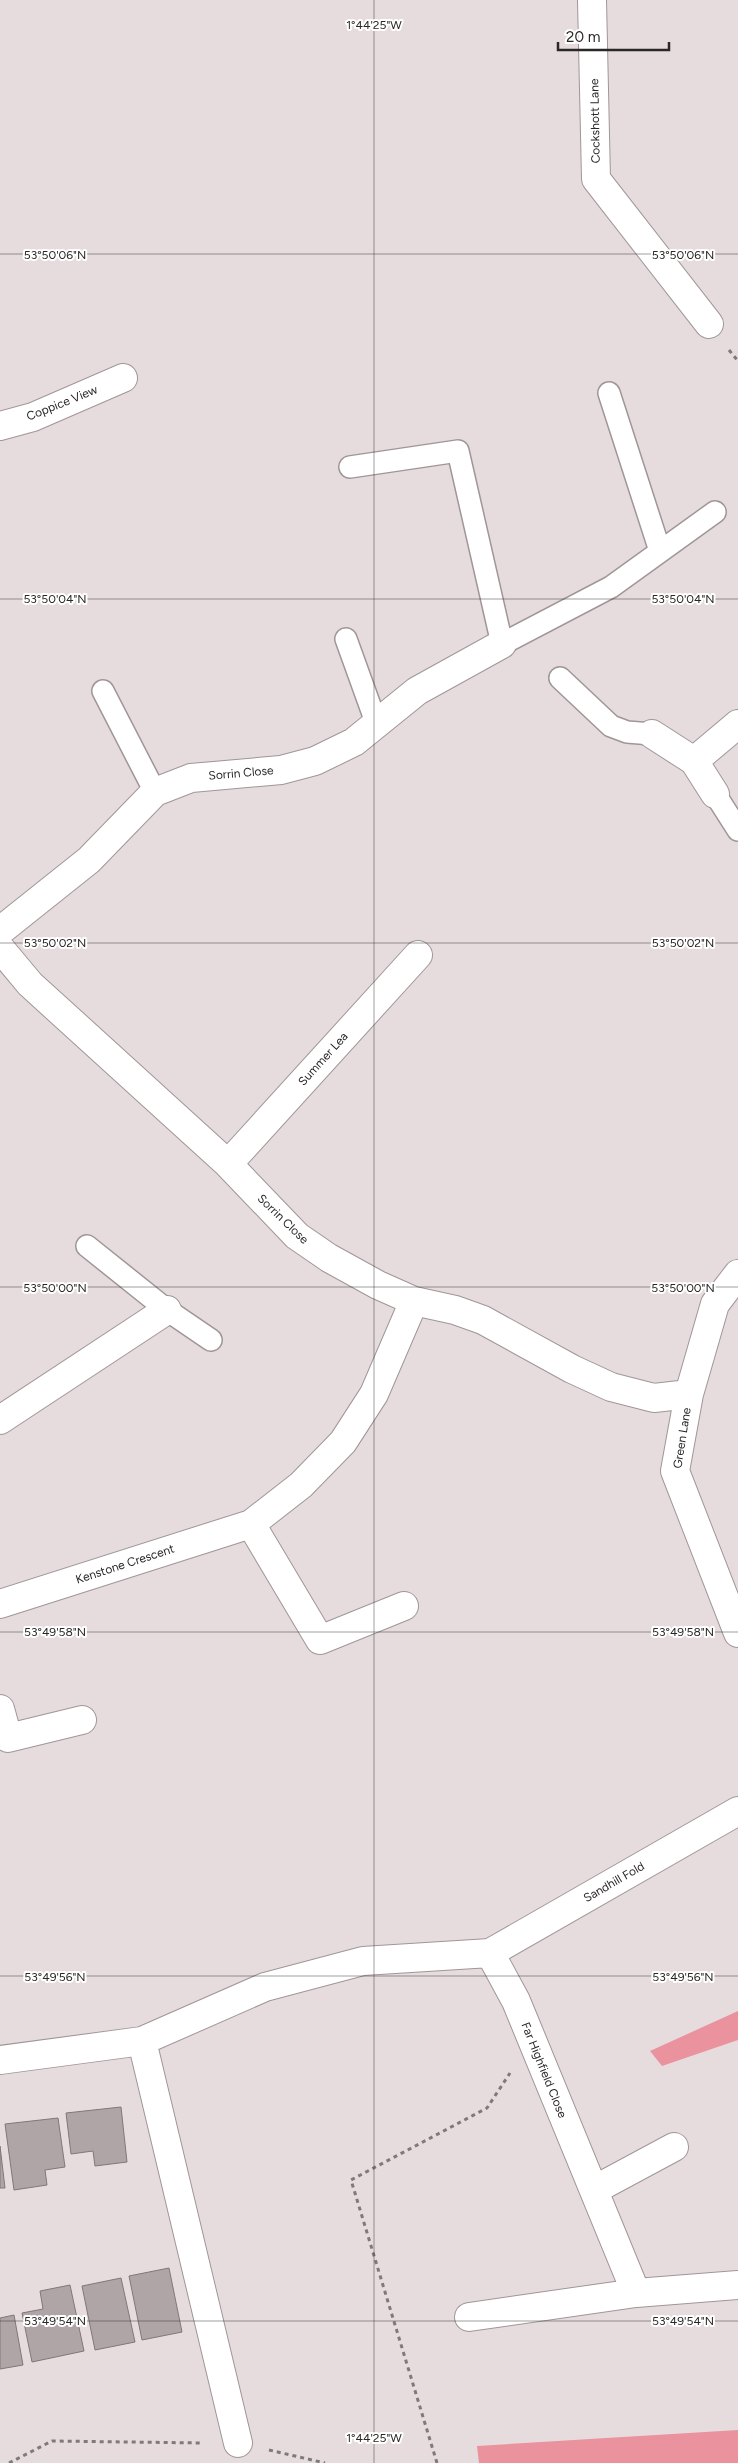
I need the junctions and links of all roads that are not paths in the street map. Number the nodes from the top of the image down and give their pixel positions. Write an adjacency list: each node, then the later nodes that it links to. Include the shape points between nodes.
1 (592, 0): 2 (street, Cockshott Lane, via 596,179)
2 (709, 324)
3 (123, 378): 5 (street, Coppice View, via 33,417)
4 (609, 393): 8 (lane)
5 (0, 426)
6 (350, 467): 10 (lane, via 458,451)
7 (715, 512): 8 (lane, Sorrin Close)
8 (660, 551): 10 (lane, Sorrin Close, via 611,587)
9 (346, 639): 14 (lane)
10 (502, 644): 14 (street, Sorrin Close, via 417,691)
11 (560, 678): 15 (lane, via 611,726 627,732)
12 (103, 691): 17 (lane)
13 (738, 724): 16 (street)
14 (377, 725): 17 (street, Sorrin Close, via 354,742 315,761 281,770 191,778)
15 (652, 734): 16 (street)
16 (694, 761): 18 (street)
17 (155, 792): 20 (street, Sorrin Close, via 89,860)
18 (715, 794): 19 (lane)
19 (738, 830)
20 (0, 931)
21 (0, 948): 23 (street, Sorrin Close, via 30,984)
22 (418, 955): 23 (street, Summer Lea)
23 (228, 1164): 26 (street, Sorrin Close, via 297,1236 353,1272)
24 (87, 1246): 27 (lane)
25 (738, 1274): 29 (street, Green Lane, via 715,1304)
26 (414, 1301): 29 (street, Sorrin Close, via 482,1320 611,1387 654,1398); 31 (street, Kenstone Crescent, via 374,1394 343,1442 301,1485)
27 (167, 1310): 28 (lane); 30 (street)
28 (211, 1340)
29 (689, 1394): 34 (street, Green Lane, via 675,1470)
30 (0, 1420)
31 (251, 1524): 32 (street, Kenstone Crescent); 33 (street, via 320,1640)
32 (0, 1604)
33 (404, 1606)
34 (738, 1632)
35 (0, 1709): 36 (street, via 8,1738)
36 (82, 1720)
37 (738, 1811): 38 (street, Sandhill Fold)
38 (490, 1953): 39 (street, via 363,1962 266,1988); 42 (street, Far Highfield Close, via 516,2001)
39 (142, 2041): 40 (street); 46 (street)
40 (0, 2060)
41 (674, 2147): 42 (street)
42 (594, 2190): 44 (street, Far Highfield Close)
43 (738, 2285): 44 (street)
44 (636, 2293): 45 (street)
45 (469, 2317)
46 (238, 2443)

